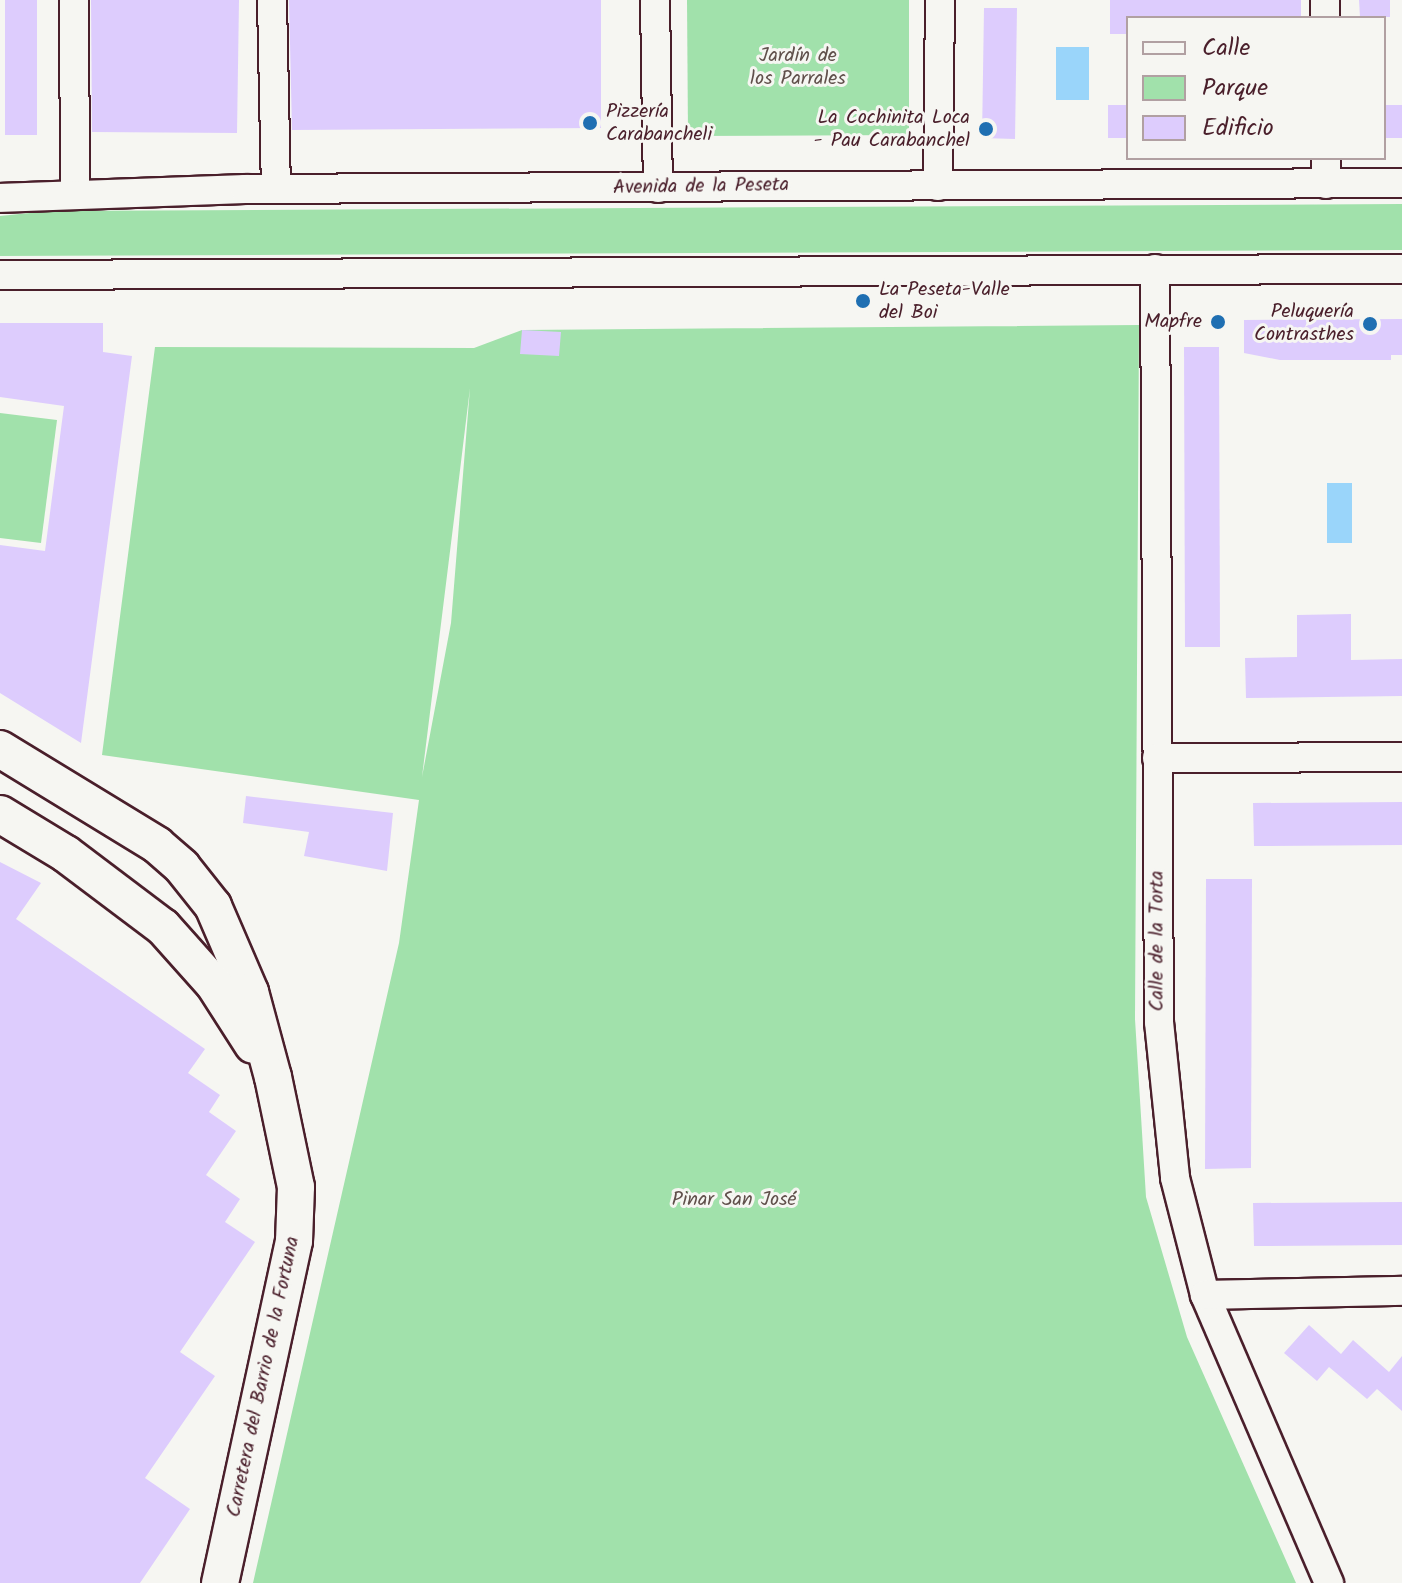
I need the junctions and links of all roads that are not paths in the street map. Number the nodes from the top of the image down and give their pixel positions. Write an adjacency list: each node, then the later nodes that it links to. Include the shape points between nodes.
1 (74, 0): 10 (street)
2 (272, 0): 9 (street)
3 (655, 0): 8 (street)
4 (940, 0): 7 (street)
5 (1326, 171): 6 (street, Avenida de la Peseta); 7 (street, Avenida de la Peseta)
6 (1402, 183)
7 (938, 186): 8 (street, Avenida de la Peseta)
8 (658, 188): 9 (street, Avenida de la Peseta)
9 (276, 189): 10 (street, Avenida de la Peseta)
10 (75, 195): 11 (street, Avenida de la Peseta)
11 (0, 198)
12 (1155, 269): 13 (street); 14 (street); 17 (street, Calle de la Torta)
13 (1402, 269)
14 (0, 275)
15 (0, 749): 19 (main road, Carretera del Barrio de la Fortuna, via 157,845)
16 (1402, 757): 17 (street)
17 (1157, 758): 23 (street, Calle de la Torta, via 1159,1022 1175,1178)
18 (0, 814): 20 (main road, Carretera del Barrio de la Fortuna)
19 (182, 867): 20 (main road, Carretera del Barrio de la Fortuna, via 190,901 182,913 166,916); 21 (main road, Carretera del Barrio de la Fortuna, via 213,906 250,992)
20 (130, 898): 21 (main road, Carretera del Barrio de la Fortuna, via 214,984)
21 (273, 1077): 24 (main road, Carretera del Barrio de la Fortuna, via 296,1187 294,1241)
22 (1402, 1291): 23 (street)
23 (1205, 1295): 25 (street, Calle de la Torta)
24 (220, 1583)
25 (1329, 1583)

